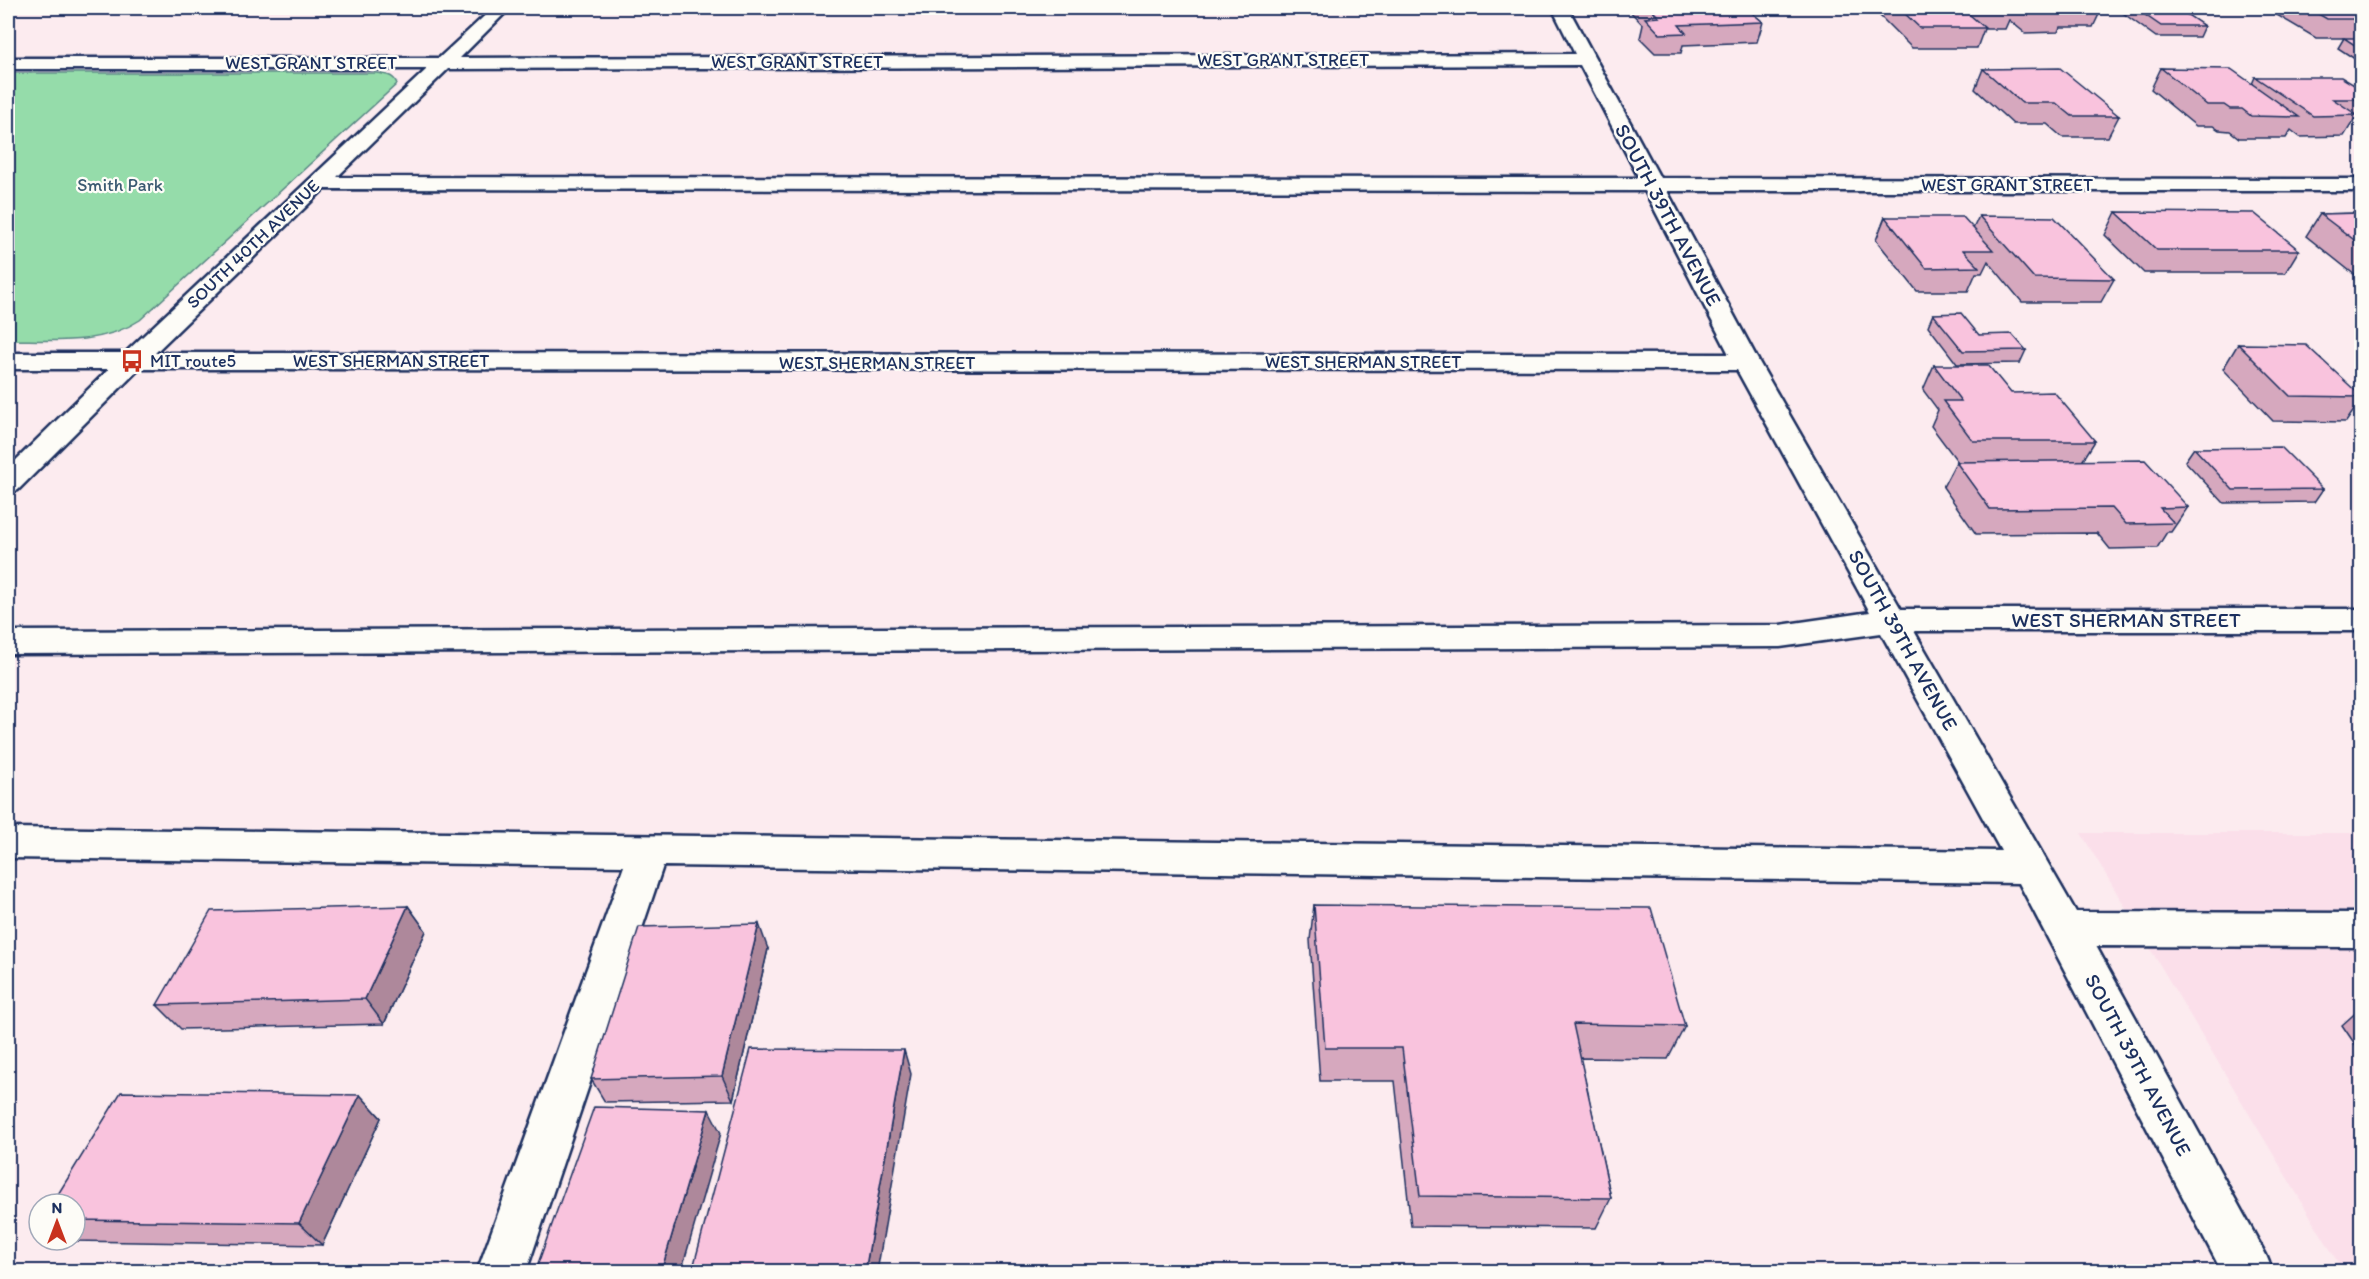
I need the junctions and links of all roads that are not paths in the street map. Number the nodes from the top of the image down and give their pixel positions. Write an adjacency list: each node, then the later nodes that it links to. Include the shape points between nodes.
1 (502, 8): 5 (street, SOUTH 40TH AVENUE)
2 (1560, 8): 3 (street, SOUTH 39TH AVENUE)
3 (1587, 59): 5 (street, WEST GRANT STREET); 7 (street, SOUTH 39TH AVENUE)
4 (8, 63): 5 (street, WEST GRANT STREET)
5 (441, 64): 6 (street, SOUTH 40TH AVENUE)
6 (317, 183): 7 (street, WEST GRANT STREET); 10 (street, SOUTH 40TH AVENUE)
7 (1653, 184): 8 (street, WEST GRANT STREET); 11 (street, SOUTH 39TH AVENUE)
8 (2361, 185)
9 (8, 361): 10 (street, WEST SHERMAN STREET)
10 (132, 361): 11 (street, WEST SHERMAN STREET); 12 (street, SOUTH 40TH AVENUE)
11 (1746, 362): 13 (street, SOUTH 39TH AVENUE)
12 (8, 484)
13 (1892, 620): 14 (street, WEST SHERMAN STREET); 15 (street, WEST SHERMAN STREET, via 1768,636); 18 (street, SOUTH 39TH AVENUE)
14 (2361, 620)
15 (8, 643)
16 (8, 843): 17 (street)
17 (649, 851): 18 (street); 21 (street)
18 (2031, 867): 19 (street, SOUTH 39TH AVENUE)
19 (2065, 929): 20 (street); 22 (street, SOUTH 39TH AVENUE)
20 (2361, 930)
21 (501, 1272)
22 (2249, 1272)

